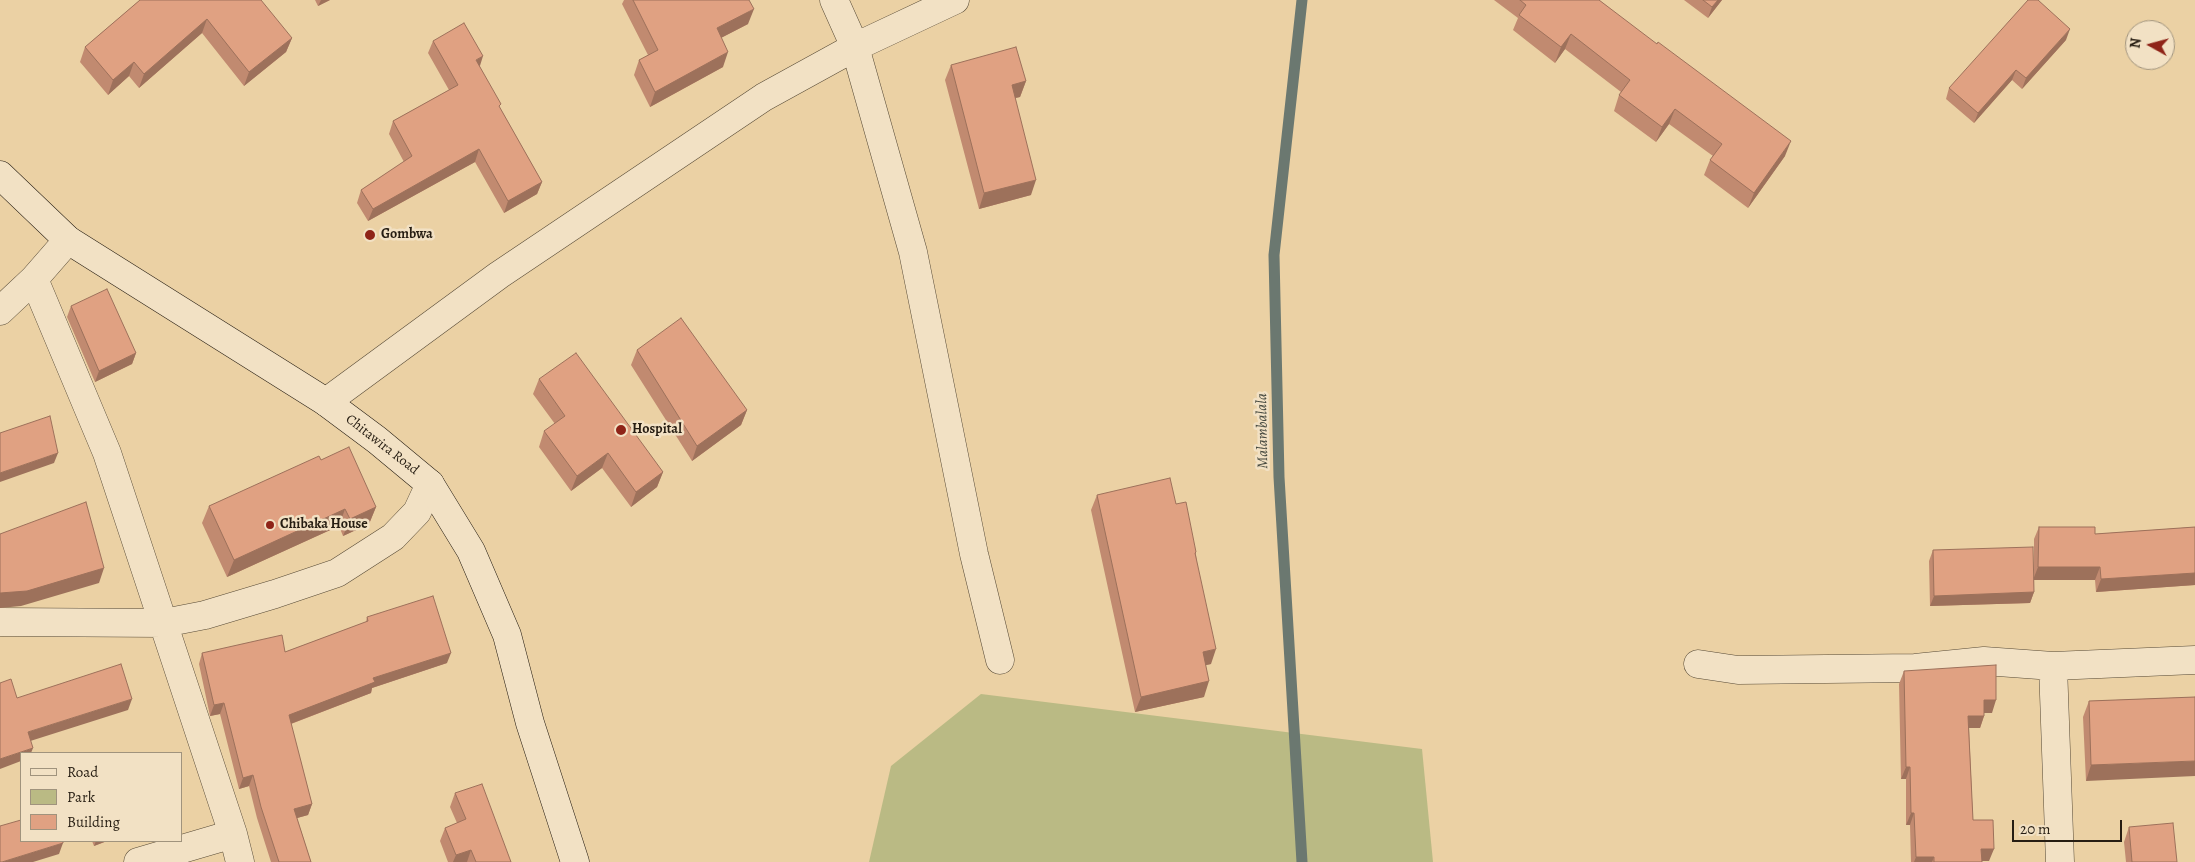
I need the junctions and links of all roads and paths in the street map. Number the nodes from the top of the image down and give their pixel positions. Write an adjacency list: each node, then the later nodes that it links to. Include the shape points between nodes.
1 (834, 0): 3 (street)
2 (954, 0): 3 (street)
3 (855, 48): 8 (street, via 764,97 651,172 499,275); 12 (street, via 913,252 974,554)
4 (0, 175): 5 (street, Chitawira Road)
5 (68, 240): 6 (street); 8 (street, Chitawira Road)
6 (34, 278): 7 (street); 11 (street, via 107,453)
7 (0, 311)
8 (326, 402): 9 (street, Chitawira Road)
9 (430, 484): 11 (street, via 417,512 393,537 337,573 205,615); 19 (street, Chitawira Road, via 471,551 507,635 530,723)
10 (0, 622): 11 (street)
11 (164, 623): 16 (street)
12 (1000, 660)
13 (2195, 660): 15 (street)
14 (1698, 664): 15 (street, via 1738,670 1915,668 1984,661)
15 (2053, 666): 20 (street)
16 (233, 834): 17 (street); 18 (street)
17 (138, 862)
18 (240, 862)
19 (575, 862)
20 (2060, 862)

